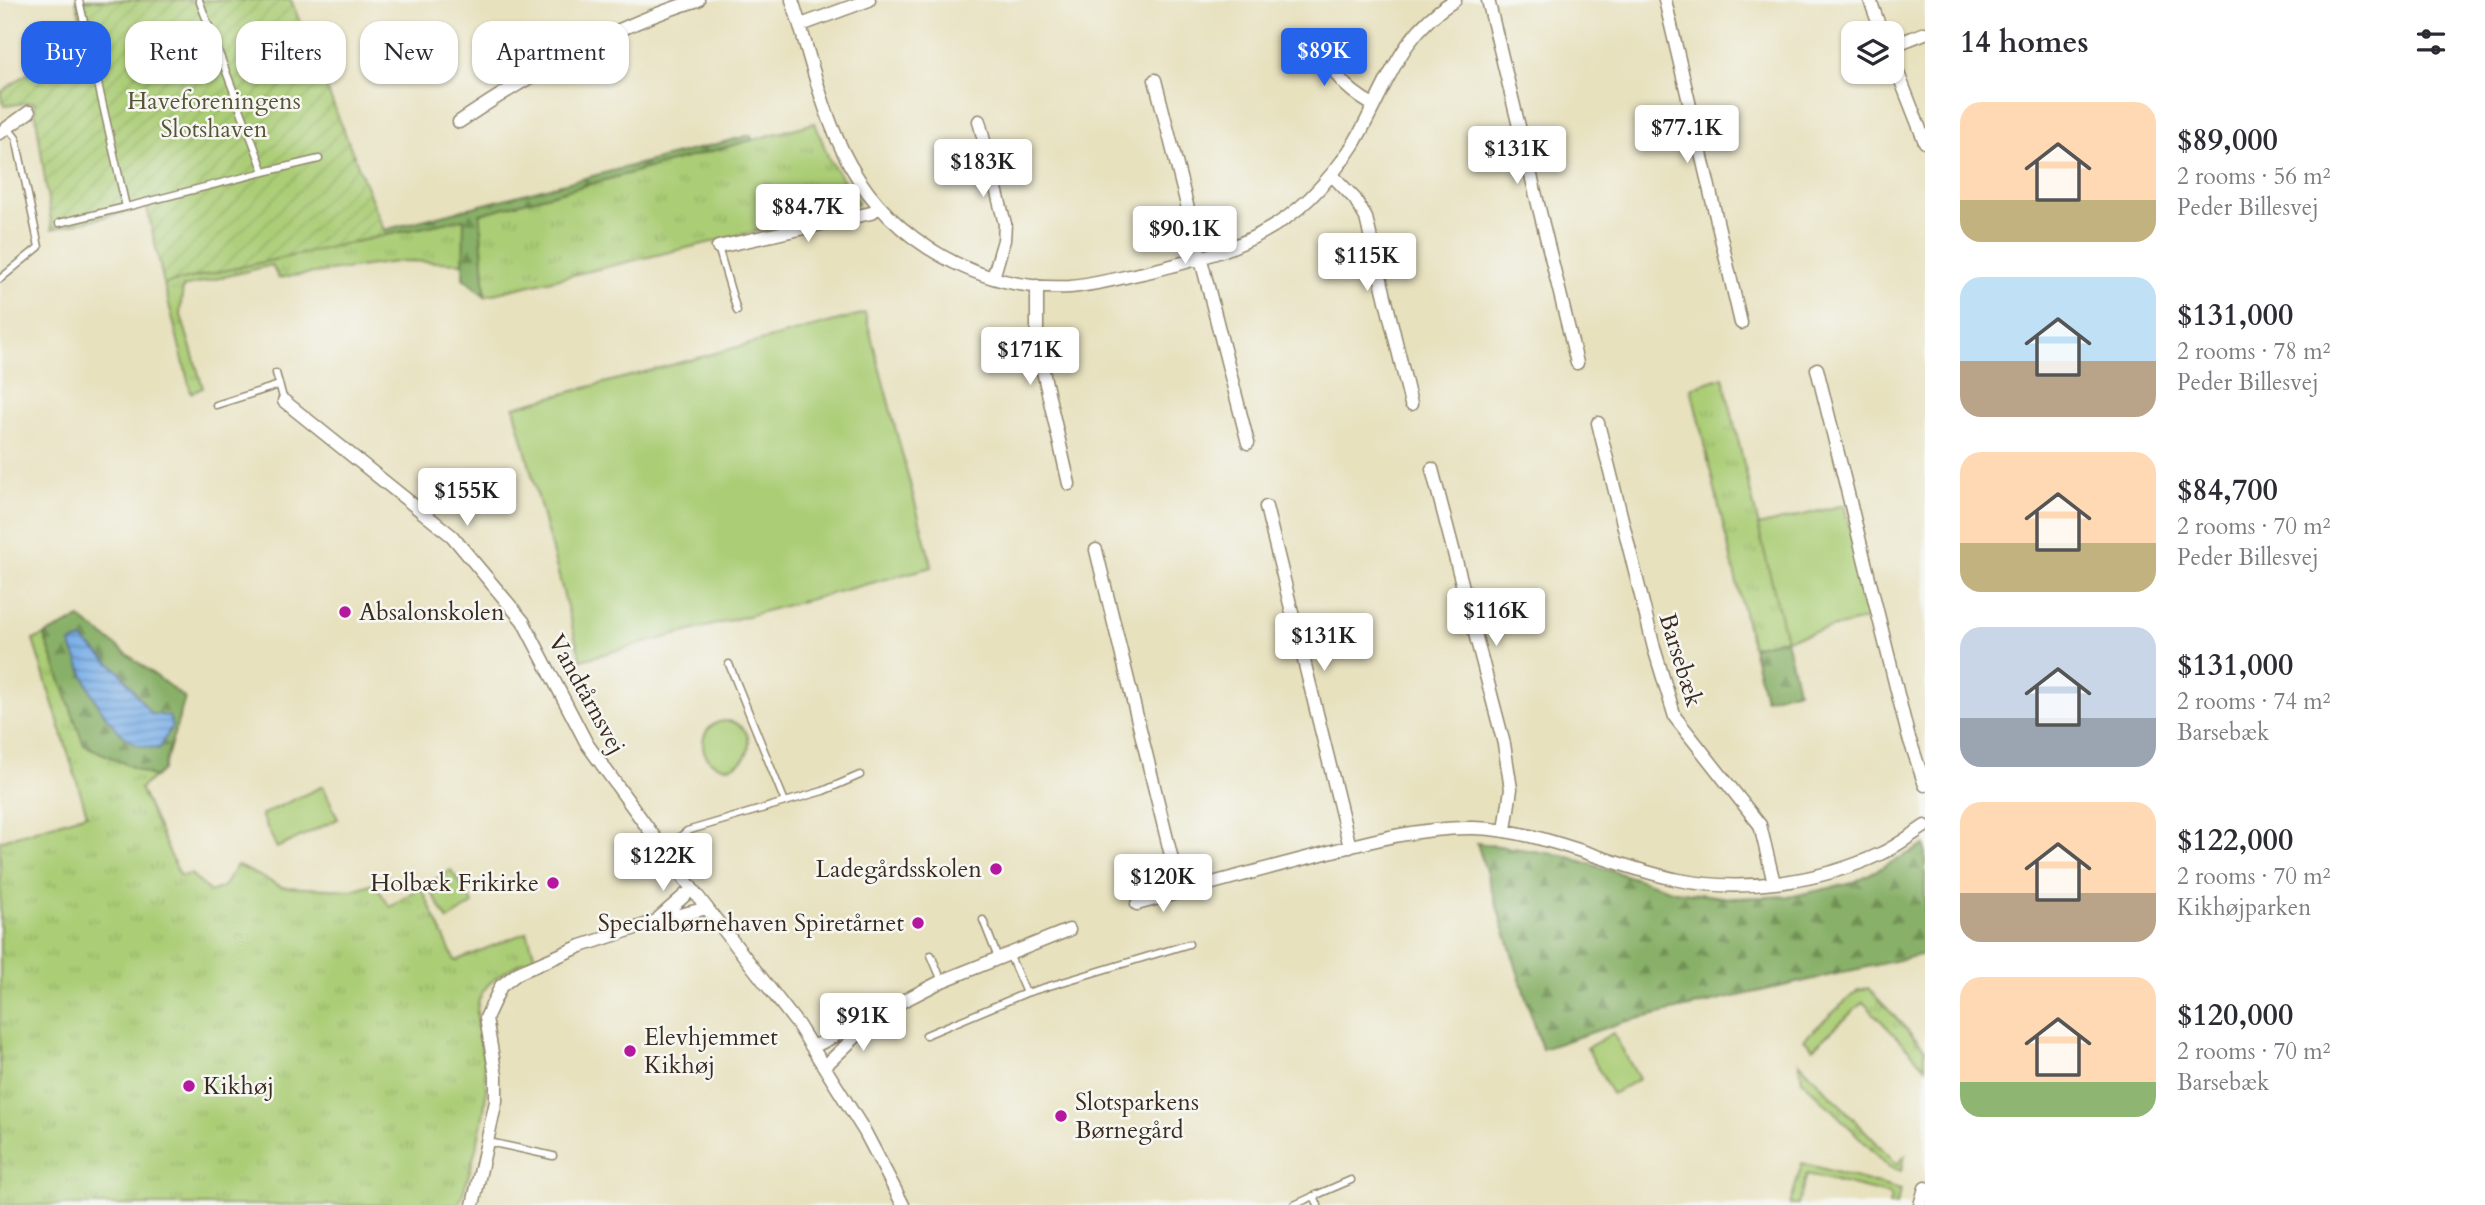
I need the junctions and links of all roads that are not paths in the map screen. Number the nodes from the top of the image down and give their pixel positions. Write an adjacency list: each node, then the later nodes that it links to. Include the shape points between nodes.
1 (79, 0): 27 (lane)
2 (199, 0): 24 (lane)
3 (698, 0): 20 (street, via 653,15 547,66)
4 (792, 0): 11 (street)
5 (869, 0): 11 (street)
6 (1455, 0): 17 (street, via 1411,38)
7 (1488, 0): 36 (street)
8 (1665, 0): 35 (street)
9 (1870, 0): 10 (street)
10 (1878, 21)
11 (801, 25): 26 (street, via 832,127 850,166)
12 (1925, 33): 14 (street)
13 (1321, 37): 17 (street, via 1336,77)
14 (1904, 41)
15 (1155, 80): 30 (street)
16 (1902, 84): 22 (street)
17 (1373, 105): 25 (street)
18 (29, 112): 21 (street)
19 (979, 121): 31 (street, via 1005,223)
20 (459, 122)
21 (4, 131): 32 (lane, via 16,138 38,247)
22 (1925, 142)
23 (319, 159): 24 (lane)
24 (264, 172): 27 (lane)
25 (1332, 175): 30 (street, via 1308,201 1271,228); 41 (street, via 1366,219)
26 (878, 206): 29 (street, via 871,213); 31 (street, via 934,252)
27 (126, 207): 28 (lane)
28 (59, 223)
29 (718, 247): 34 (lane)
30 (1201, 259): 33 (street, via 1092,284); 44 (street)
31 (993, 278): 33 (street)
32 (0, 279)
33 (1037, 286): 46 (street, via 1037,345)
34 (737, 311)
35 (1741, 323)
36 (1577, 363)
37 (1817, 369): 51 (street, via 1908,735)
38 (276, 373): 39 (lane)
39 (279, 385): 40 (lane); 42 (lane)
40 (284, 401): 56 (street, Vandtårnsvej, via 452,536 523,621 587,744)
41 (1411, 404)
42 (216, 405)
43 (1598, 424): 57 (street, Barsebæk, via 1675,717 1760,825)
44 (1248, 443)
45 (1432, 469): 54 (street, via 1504,744 1511,789)
46 (1069, 484)
47 (1266, 507): 55 (street)
48 (1096, 550): 59 (street)
49 (729, 664): 52 (lane)
50 (860, 775): 52 (lane)
51 (1925, 785)
52 (785, 802): 56 (lane, via 687,831)
53 (1925, 826): 57 (street, via 1858,864)
54 (1505, 830): 55 (street, via 1439,829); 57 (street, via 1678,880)
55 (1350, 847): 59 (street)
56 (663, 850): 58 (street, Vandtårnsvej)
57 (1774, 883)
58 (692, 889): 61 (street, Vandtårnsvej); 63 (street)
59 (1180, 892): 60 (street)
60 (1137, 904)
61 (707, 908): 63 (street); 72 (street, Vandtårnsvej)
62 (984, 920): 67 (lane)
63 (657, 921): 74 (street, via 581,946 518,973 501,986 486,1018 496,1076)
64 (1069, 930): 67 (street)
65 (1189, 944): 69 (lane)
66 (931, 955): 68 (lane)
67 (1003, 956): 68 (street); 69 (lane)
68 (942, 981): 70 (street)
69 (1026, 993): 71 (lane)
70 (878, 1016): 72 (street); 73 (street)
71 (926, 1035)
72 (813, 1047): 73 (street, Vandtårnsvej)
73 (825, 1066): 80 (street, Vandtårnsvej)
74 (489, 1142): 75 (lane); 79 (street)
75 (553, 1156)
76 (1351, 1180): 78 (lane)
77 (1925, 1188): 83 (street)
78 (1314, 1196): 81 (lane); 82 (lane)
79 (473, 1205)
80 (903, 1205)
81 (1294, 1205)
82 (1318, 1205)
83 (1920, 1205)

